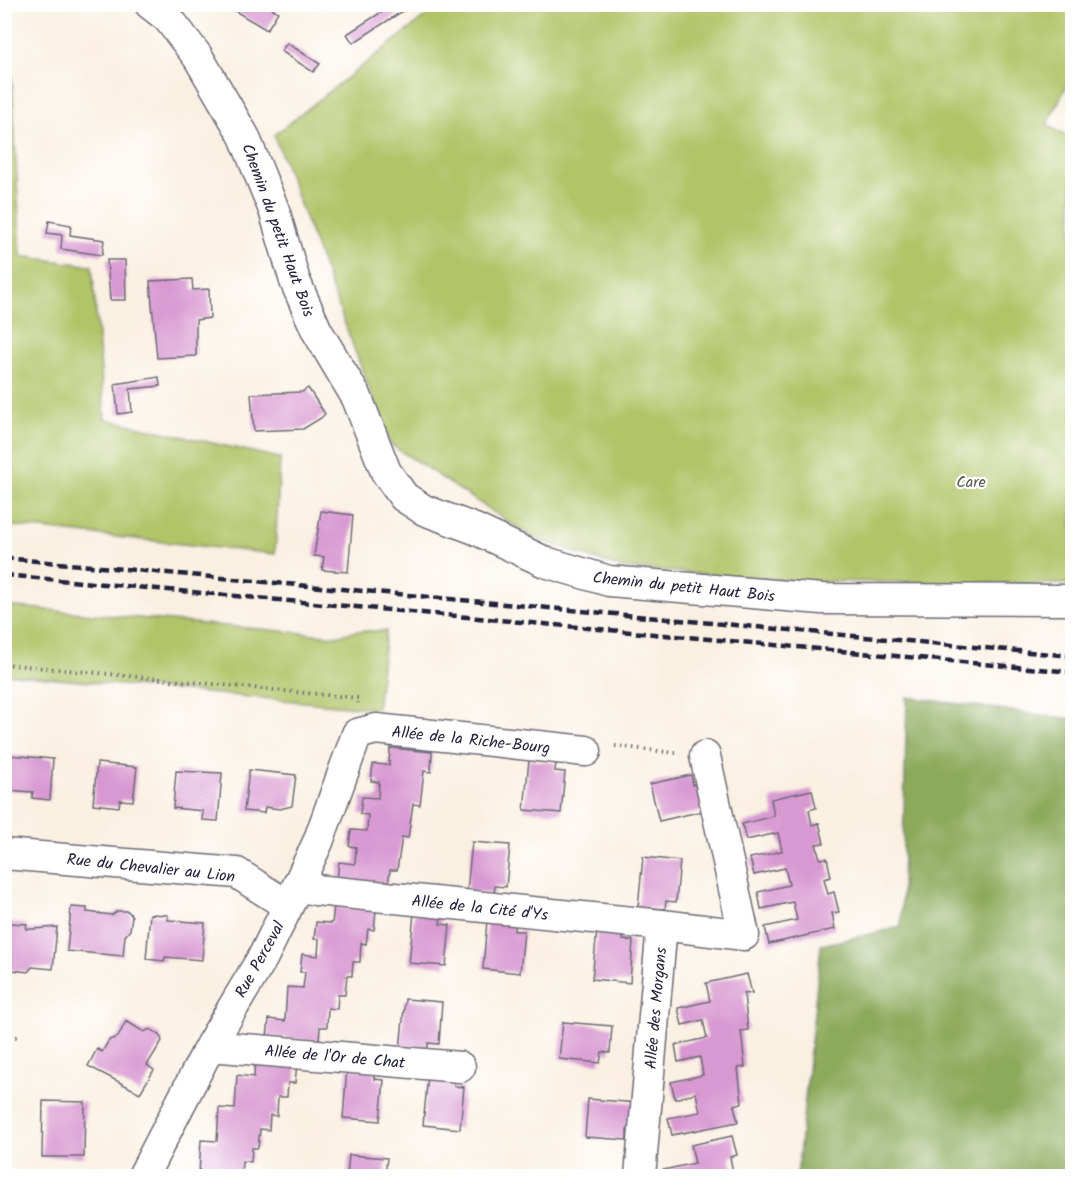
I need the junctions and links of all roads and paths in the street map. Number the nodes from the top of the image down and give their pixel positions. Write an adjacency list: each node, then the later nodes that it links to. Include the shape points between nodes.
1 (150, 4): 2 (street, Chemin du petit Haut Bois, via 168,18 198,57 244,136 317,331 357,398 394,487 411,502 545,562 609,581 822,599)
2 (1072, 600)
3 (4, 664): 4 (path, via 358,698)
4 (357, 734): 5 (street, Allée de la Riche-Bourg, via 376,729); 8 (street, Rue Perceval, via 318,842)
5 (586, 751): 6 (path, via 599,744)
6 (705, 756): 9 (street, Allée des Morgans, via 744,935)
7 (4, 854): 8 (street, Rue du Chevalier au Lion, via 237,873)
8 (293, 896): 9 (street, Allée de la Cité d'Ys, via 316,890); 12 (street, Rue Perceval, via 263,957)
9 (662, 926): 15 (street, Allée des Morgans)
10 (4, 1033): 11 (path)
11 (20, 1038)
12 (210, 1046): 13 (street, Allée de l'Or de Chat); 14 (street, Rue Perceval)
13 (460, 1066)
14 (142, 1176)
15 (640, 1176)

